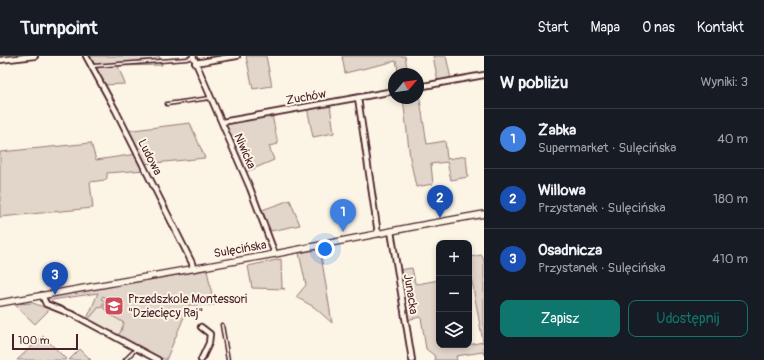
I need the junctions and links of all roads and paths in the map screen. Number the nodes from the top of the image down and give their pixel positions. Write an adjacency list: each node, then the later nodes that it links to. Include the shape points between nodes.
1 (35, 56): 5 (street)
2 (86, 56): 7 (street, Ludowa)
3 (237, 56): 6 (street)
4 (193, 57): 6 (street, Niwicka); 7 (lane)
5 (0, 60)
6 (196, 63): 11 (street, Niwicka)
7 (92, 66): 19 (street, Ludowa)
8 (484, 75): 9 (street)
9 (424, 86)
10 (388, 92): 12 (street, Zuchów)
11 (211, 97): 13 (lane); 14 (street, Niwicka)
12 (358, 98): 14 (street, Zuchów); 17 (street)
13 (167, 104)
14 (222, 122): 18 (street, Niwicka)
15 (484, 214): 16 (street, Sulęcińska)
16 (391, 231): 17 (street, Sulęcińska); 29 (street, Junacka)
17 (378, 234): 18 (street, Sulęcińska)
18 (276, 254): 19 (street, Sulęcińska)
19 (193, 268): 20 (street, Sulęcińska)
20 (42, 295): 21 (street, Sulęcińska); 24 (street, via 46,304 74,315)
21 (0, 303)
22 (222, 325): 28 (lane)
23 (201, 327): 27 (street, via 210,334)
24 (137, 348): 25 (lane); 26 (street)
25 (125, 360)
26 (158, 360)
27 (201, 360)
28 (228, 360)
29 (412, 360)

